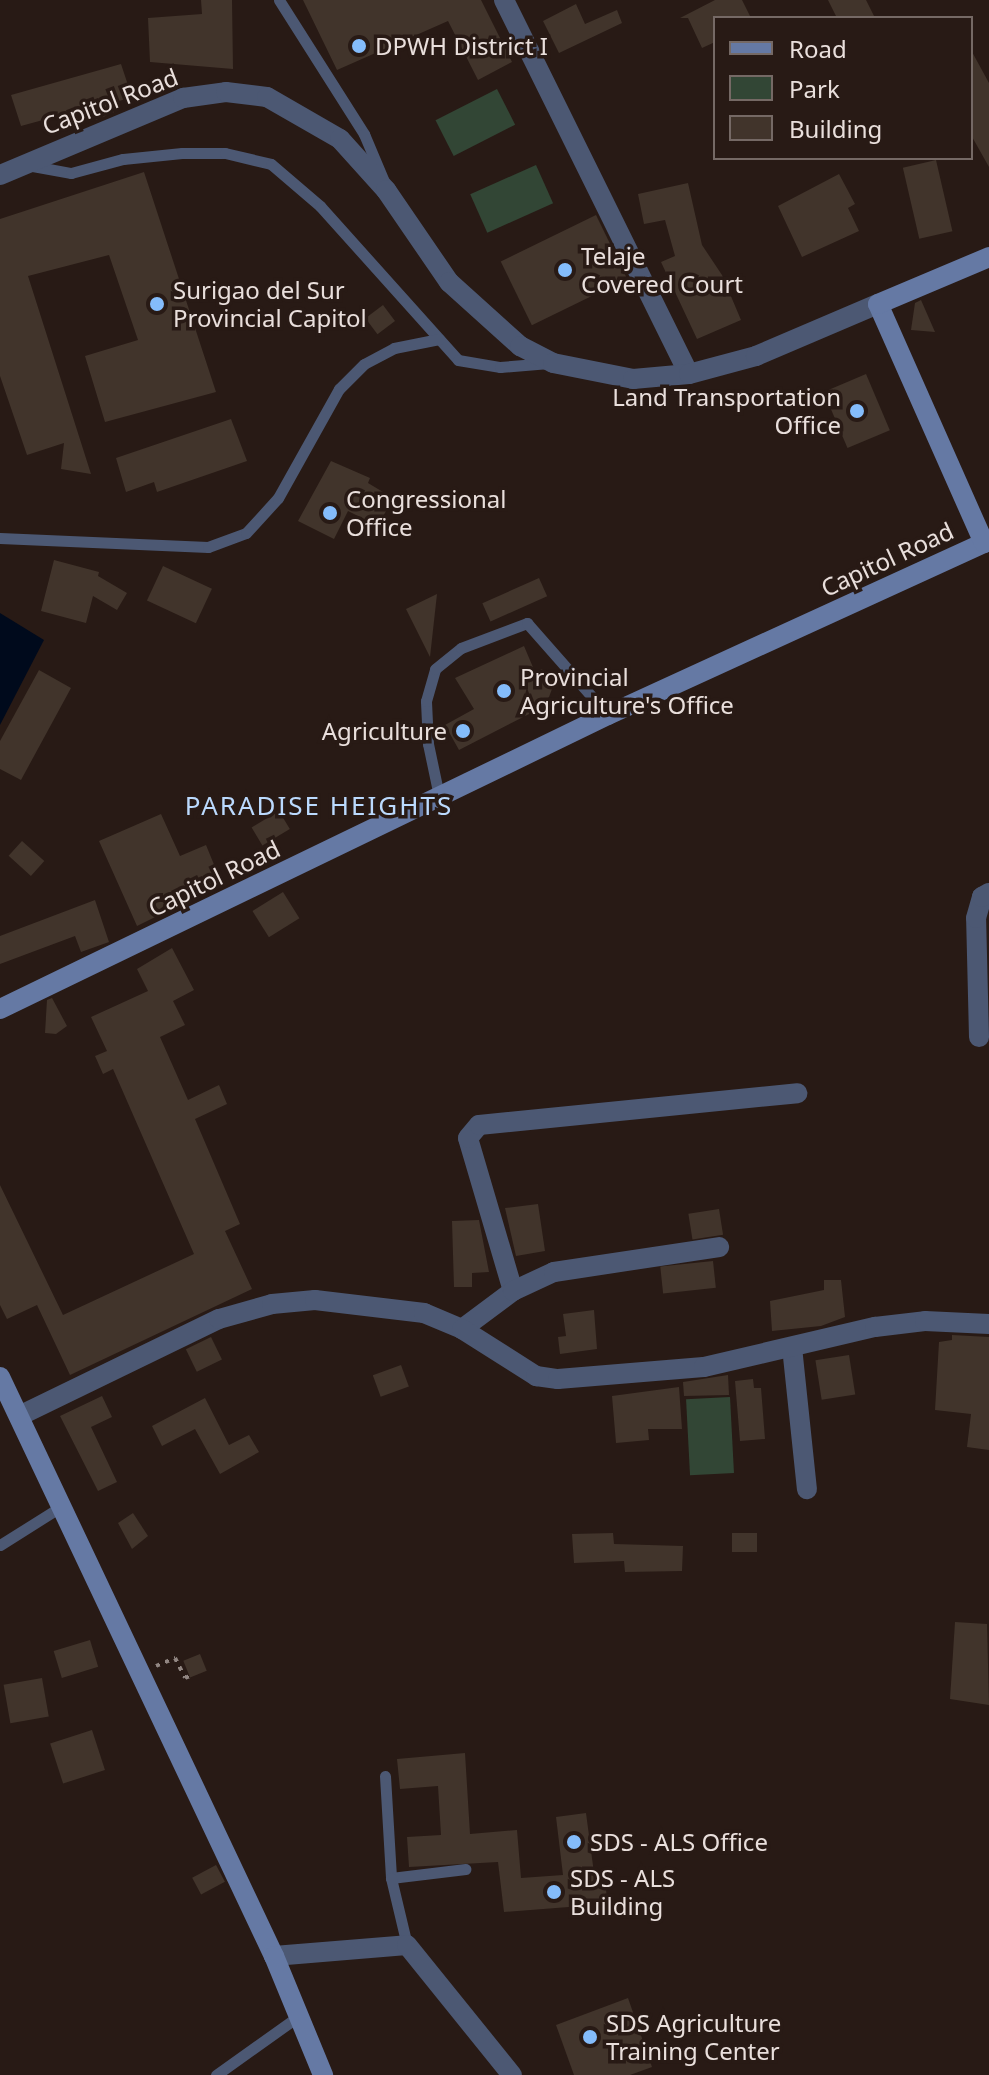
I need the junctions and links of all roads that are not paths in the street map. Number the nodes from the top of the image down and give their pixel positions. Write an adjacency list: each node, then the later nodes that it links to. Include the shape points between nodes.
1 (279, 0): 4 (lane, via 364,134)
2 (504, 0): 9 (street)
3 (7, 167): 4 (street, Capitol Road, via 183,98 226,92 267,97 293,108 340,139); 7 (lane, via 71,173 123,159 225,153 271,164 320,206)
4 (386, 190): 8 (street, Capitol Road, via 449,282 520,346)
5 (989, 257): 6 (main road)
6 (878, 304): 9 (street, Capitol Road, via 756,356); 11 (main road, Capitol Road, via 984,543)
7 (439, 339): 8 (lane, via 458,360 474,364); 10 (lane, via 394,348 364,364 339,389 278,498 246,533 208,547)
8 (553, 363): 9 (street, Capitol Road, via 633,379)
9 (689, 374)
10 (0, 538)
11 (608, 715): 12 (main road, Capitol Road); 12 (lane, via 537,627 527,623 461,648 435,669 426,701)
12 (439, 796): 14 (main road, Capitol Road)
13 (989, 893): 15 (street, via 982,897 976,918)
14 (0, 1009)
15 (979, 1037)
16 (797, 1093): 18 (street, via 479,1125 468,1138)
17 (719, 1247): 18 (street, via 586,1263)
18 (513, 1291): 20 (street)
19 (989, 1324): 21 (street, via 925,1321)
20 (462, 1329): 21 (street, via 519,1367 558,1379 704,1367); 23 (street, via 424,1313 381,1305 315,1300 272,1304 219,1319)
21 (792, 1347): 24 (street)
22 (0, 1377): 23 (main road)
23 (19, 1416): 25 (main road)
24 (807, 1489)
25 (62, 1506): 26 (lane); 31 (main road)
26 (0, 1545)
27 (385, 1776): 29 (lane)
28 (465, 1869): 29 (lane)
29 (391, 1878): 30 (lane)
30 (407, 1945): 31 (street); 35 (street)
31 (274, 1956): 32 (main road)
32 (300, 2015): 33 (lane); 34 (main road)
33 (216, 2075)
34 (323, 2075)
35 (512, 2075)

